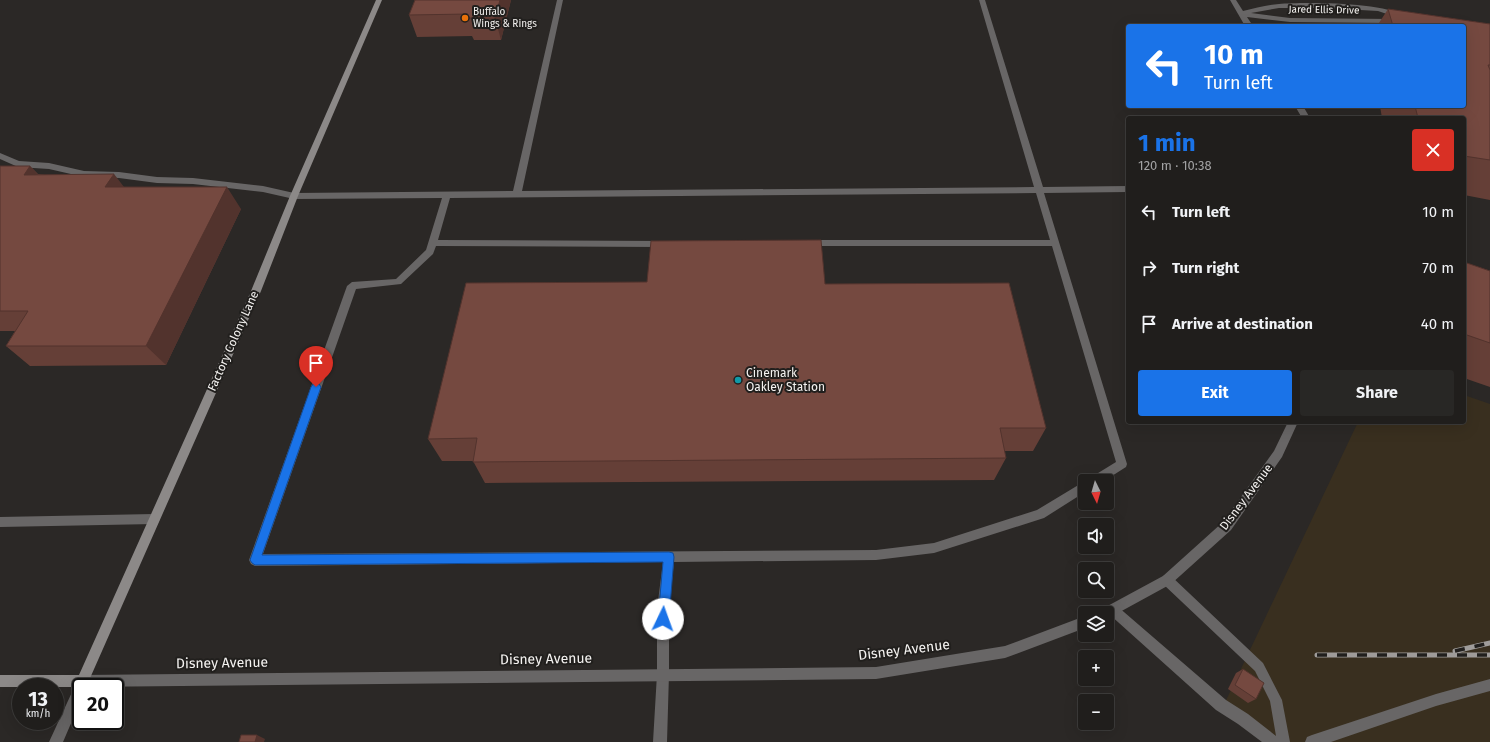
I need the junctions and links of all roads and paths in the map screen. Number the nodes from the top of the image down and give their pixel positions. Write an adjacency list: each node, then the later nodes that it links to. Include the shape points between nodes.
1 (379, 0): 12 (street, Factory Colony Lane)
2 (560, 0): 11 (street)
3 (982, 0): 9 (street)
4 (1233, 0): 5 (street)
5 (1241, 14): 5 (street, Jared Ellis Drive, via 1290,20 1391,22 1404,18 1379,9 1325,6 1279,6); 6 (street)
6 (1248, 24)
7 (0, 156): 12 (street, via 18,164 49,166 84,174 120,174 157,180 193,181 263,189)
8 (1126, 189): 9 (street)
9 (1040, 190): 11 (street); 13 (street)
10 (447, 194): 11 (street); 12 (street); 14 (street)
11 (517, 194)
12 (294, 196): 20 (street, Factory Colony Lane, via 256,291)
13 (1056, 243): 16 (street); 18 (street, via 1122,464)
14 (432, 244): 15 (street); 22 (street, via 430,252 398,282 352,286 255,560)
15 (668, 244)
16 (802, 244)
17 (1292, 424): 23 (street, Disney Avenue, via 1278,454 1227,526)
18 (1106, 474)
19 (1078, 490): 22 (street, via 1040,514 934,548 876,555)
20 (154, 520): 21 (street); 28 (street, Factory Colony Lane)
21 (0, 522)
22 (669, 557): 27 (street, via 663,609)
23 (1167, 580): 24 (street, Disney Avenue); 37 (street, via 1259,667 1276,700)
24 (1114, 609)
25 (1114, 614): 36 (street, via 1216,700)
26 (1078, 625): 27 (street, Disney Avenue, via 1005,652 876,673)
27 (663, 674): 31 (street, Disney Avenue); 35 (street)
28 (84, 678)
29 (0, 681): 30 (street, Disney Avenue)
30 (72, 681)
31 (124, 681)
32 (1490, 685): 38 (street, via 1436,700)
33 (72, 706): 34 (street)
34 (56, 742)
35 (660, 742)
36 (1272, 742)
37 (1282, 742)
38 (1312, 742)

